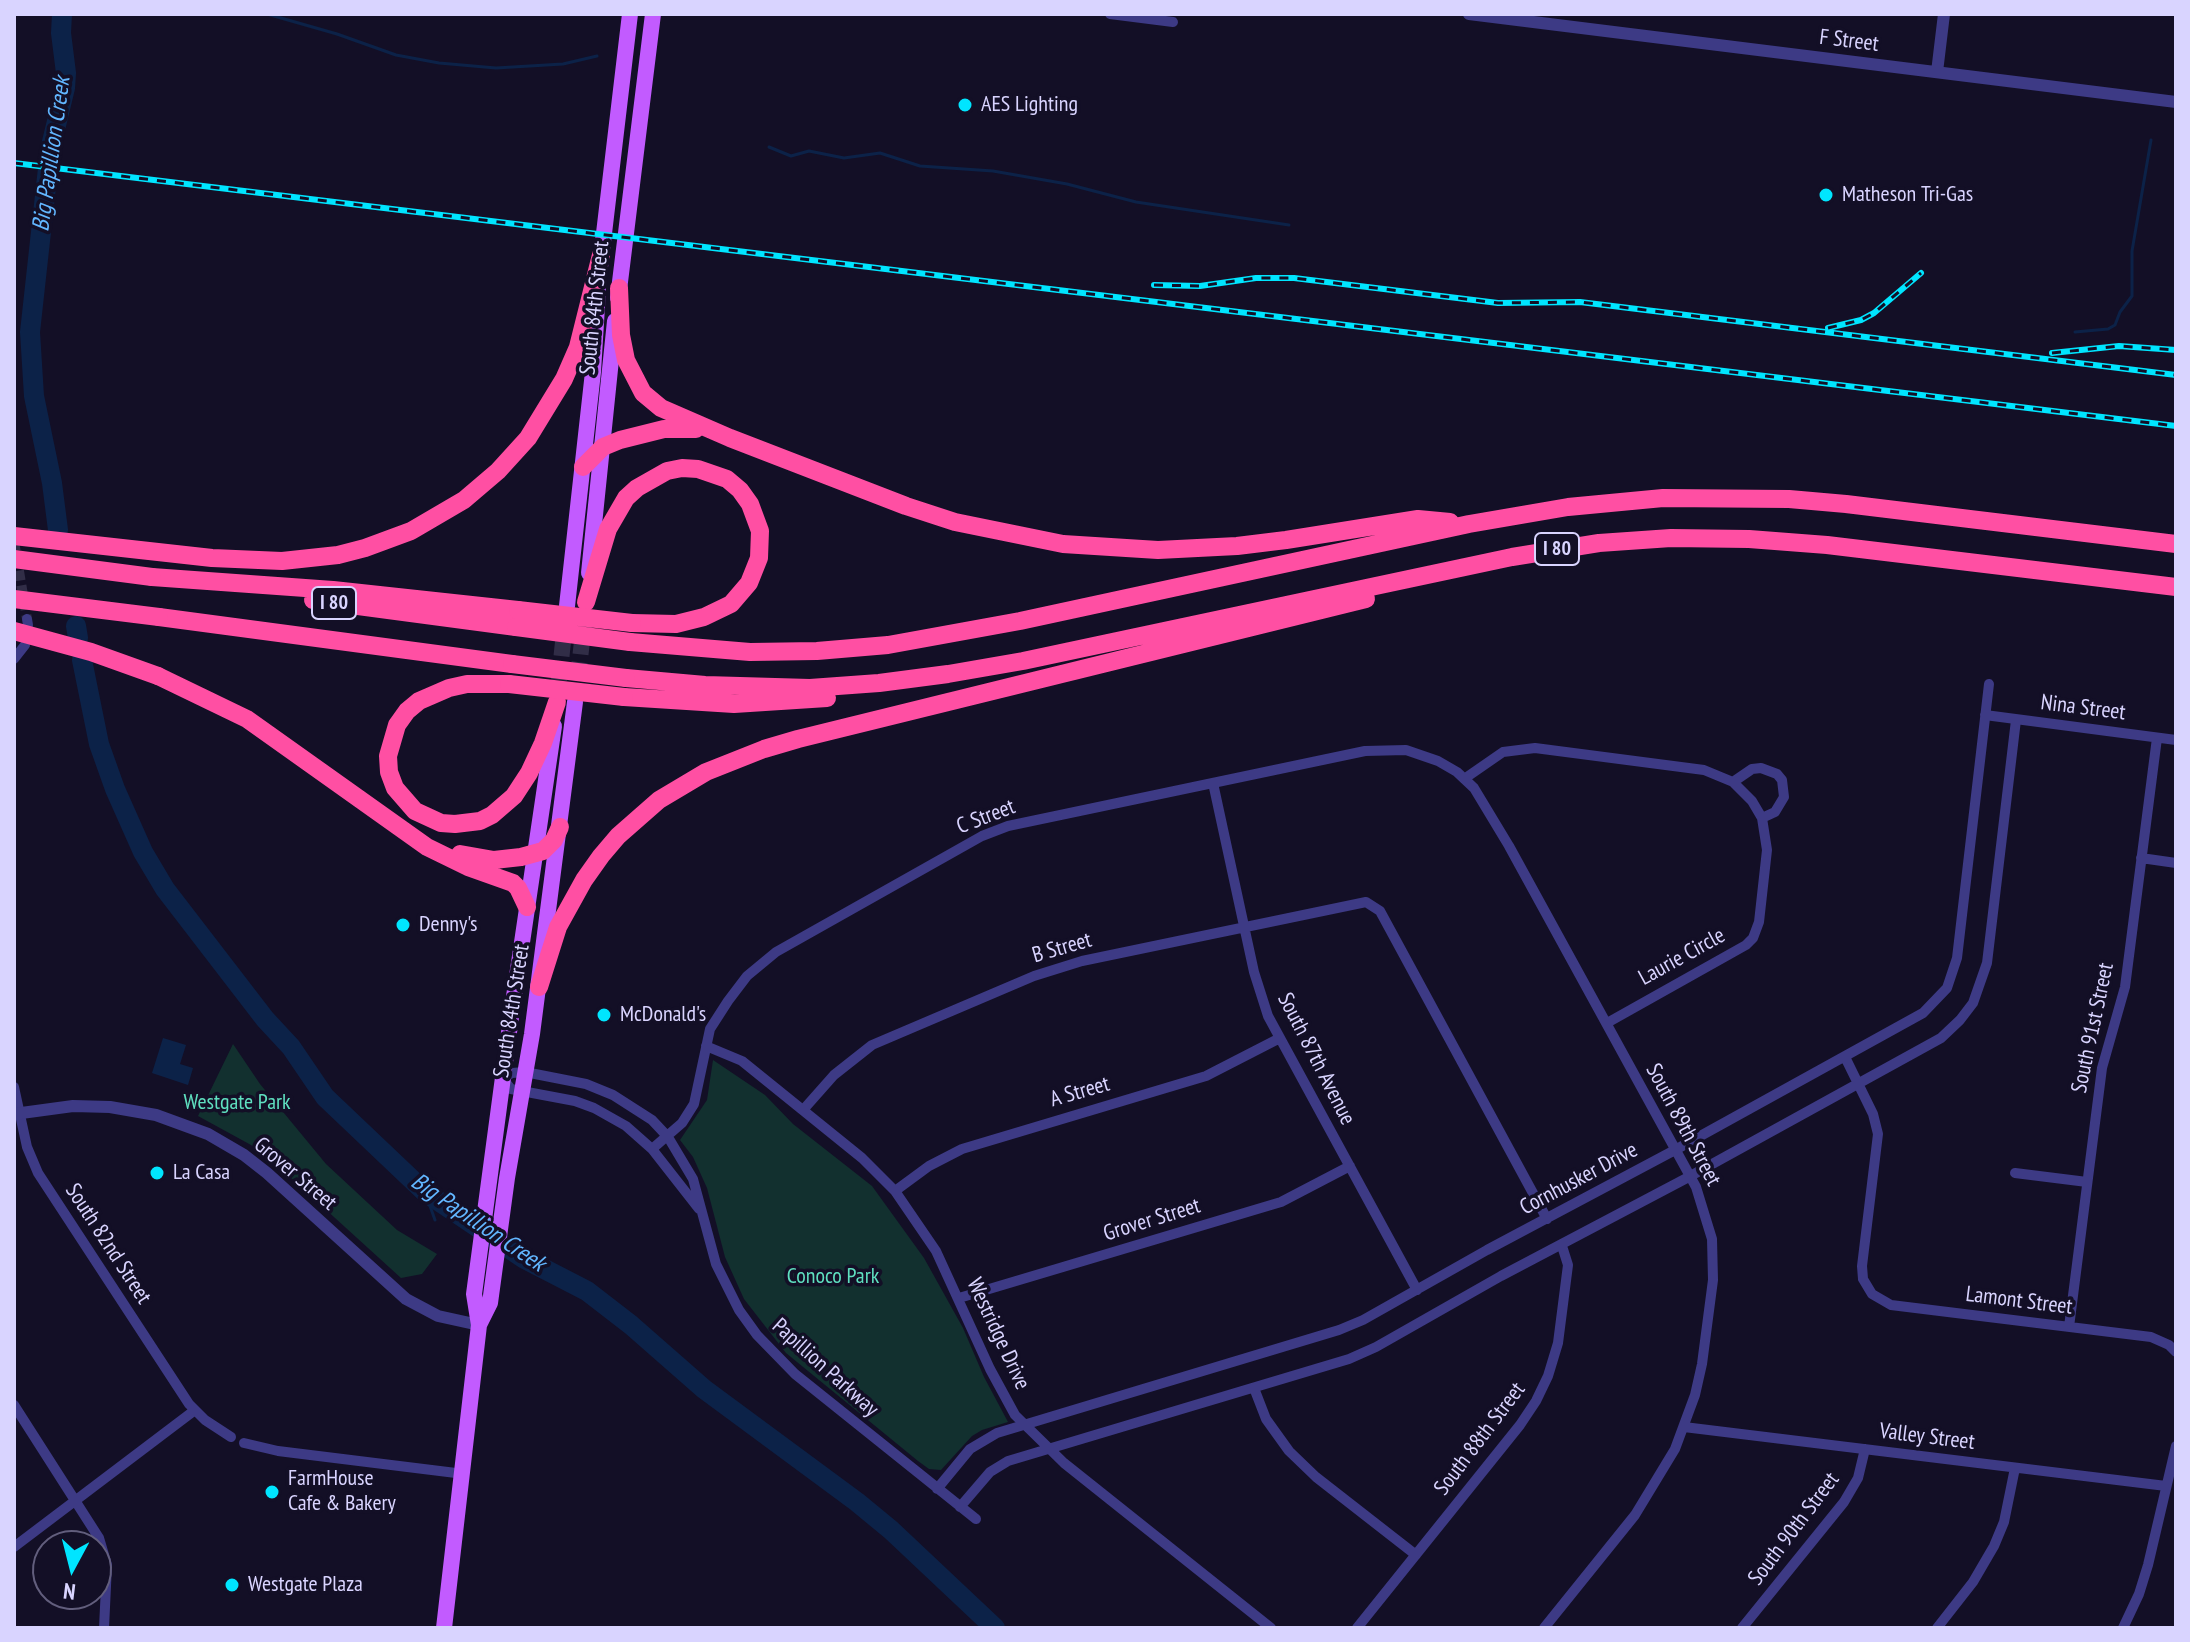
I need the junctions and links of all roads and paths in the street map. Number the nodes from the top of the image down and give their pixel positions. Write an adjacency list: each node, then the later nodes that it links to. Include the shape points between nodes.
1 (630, 14): 10 (main road, South 84th Street)
2 (653, 14): 11 (main road, South 84th Street)
3 (1110, 14): 6 (street)
4 (1469, 14): 8 (street, F Street)
5 (1944, 14): 8 (street)
6 (1142, 16): 7 (street)
7 (1173, 22)
8 (1937, 72): 9 (street, F Street)
9 (2176, 102)
10 (601, 255): 14 (main road, South 84th Street); 16 (highway, via 578,347 528,438 448,511 391,539 312,559 252,561)
11 (619, 288): 12 (highway, via 623,350 643,393 672,414); 13 (main road, South 84th Street)
12 (730, 438): 13 (highway, via 695,429 664,429); 15 (highway, via 927,513 1063,544 1192,549 1418,519)
13 (603, 447): 14 (highway); 22 (main road, South 84th Street)
14 (583, 467): 23 (main road, South 84th Street)
15 (1469, 524): 17 (highway, I 80, via 1620,501 1789,499); 25 (highway, I 80, via 888,645 761,652)
16 (14, 536)
17 (2176, 544)
18 (1573, 546): 20 (highway, I 80, via 1671,538 1788,541); 28 (highway, I 80, via 948,674 798,688); 45 (highway, via 798,739 706,772 659,800 601,856 558,927)
19 (14, 559): 25 (highway, I 80, bridge)
20 (2176, 587)
21 (14, 599): 28 (highway, I 80, bridge, via 512,664)
22 (586, 605): 25 (highway, via 608,529 637,488 682,468 727,479 750,504 760,531 759,558 749,583 731,604 704,617)
23 (567, 606)
24 (24, 630): 26 (street); 39 (highway, bridge, via 158,676 247,719)
25 (631, 632)
26 (14, 659)
27 (1989, 684): 30 (street, Cornhusker Drive)
28 (625, 688): 29 (highway, bridge, via 467,684 419,701 397,725 388,756 395,788 415,811 441,823 480,821 492,815 529,773)
29 (563, 701): 38 (main road, South 84th Street); 40 (main road, South 84th Street)
30 (1985, 715): 31 (street, Nina Street); 49 (street, Cornhusker Drive, via 1957,958 1950,980 1923,1013)
31 (2016, 720): 32 (street, Nina Street); 52 (street, via 1987,963 1978,993 1941,1038)
32 (2157, 738): 33 (street, Nina Street); 41 (street, South 91st Street)
33 (2176, 740)
34 (1464, 779): 35 (street, via 1503,752 1535,748 1696,768); 36 (street, C Street, via 1427,756 1385,749); 46 (street, South 89th Street, via 1481,798)
35 (1733, 782): 37 (street); 37 (street, via 1761,768 1782,780 1784,797 1775,812)
36 (1213, 783): 44 (street, South 87th Avenue); 48 (street, C Street, via 982,836 767,958 728,1001)
37 (1762, 818): 46 (street, Laurie Circle, via 1766,861 1753,938)
38 (560, 827): 40 (highway, via 548,846); 45 (main road, South 84th Street)
39 (408, 834): 40 (highway, via 477,858); 43 (highway, via 446,857 513,883)
40 (535, 853): 43 (main road, South 84th Street)
41 (2141, 858): 42 (street); 63 (street, South 91st Street, via 2125,987 2102,1068)
42 (2176, 863)
43 (527, 907): 51 (main road, South 84th Street)
44 (1244, 927): 47 (street, South 87th Avenue, via 1260,994); 55 (street, B Street, via 1061,967 898,1032 851,1060); 66 (street, B Street, via 1366,902 1380,911)
45 (539, 987): 50 (main road, South 84th Street)
46 (1607, 1023): 59 (street, South 89th Street)
47 (1280, 1038): 60 (street, South 87th Avenue); 64 (street, A Street, via 1206,1076 962,1149)
48 (706, 1046): 55 (street, Westridge Drive, via 742,1061); 57 (street, C Street, via 694,1104)
49 (1845, 1057): 52 (street); 59 (street, Cornhusker Drive)
50 (525, 1072): 51 (street, Papillion Parkway); 54 (main road, South 84th Street); 57 (street, Papillion Parkway, via 613,1095)
51 (502, 1078): 54 (street, Papillion Parkway); 70 (main road, South 84th Street, via 474,1294)
52 (1859, 1084): 62 (street); 71 (street, Lamont Street, via 1878,1134 1862,1266 1872,1294 1891,1305)
53 (14, 1087): 56 (street, South 82nd Street)
54 (522, 1092): 58 (street, Papillion Parkway, via 594,1108); 70 (main road, South 84th Street, via 490,1303)
55 (803, 1110): 64 (street, Westridge Drive)
56 (16, 1113): 70 (street, Grover Street, via 110,1107 156,1115 208,1134 267,1173 406,1299 438,1316); 75 (street, South 82nd Street, via 38,1173)
57 (668, 1137): 58 (street, C Street); 65 (street, Papillion Parkway, via 693,1179)
58 (652, 1149): 65 (street, Papillion Parkway)
59 (1675, 1150): 62 (street, South 89th Street); 66 (street, Cornhusker Drive)
60 (1350, 1166): 68 (street, South 87th Avenue); 69 (street, Grover Street, via 1281,1202)
61 (2015, 1173): 63 (street)
62 (1690, 1176): 67 (street); 77 (street, South 89th Street, via 1707,1217 1714,1261 1702,1364)
63 (2087, 1182): 71 (street, South 91st Street)
64 (895, 1191): 69 (street, Westridge Drive, via 936,1251)
65 (699, 1209): 86 (street, Papillion Parkway, via 724,1283 757,1335 795,1374)
66 (1547, 1219): 68 (street, Cornhusker Drive)
67 (1562, 1246): 73 (street, via 1376,1347); 91 (street, South 88th Street, via 1568,1265 1548,1376 1520,1425)
68 (1417, 1290): 76 (street, Cornhusker Drive, via 1339,1330)
69 (959, 1298): 76 (street, Westridge Drive, via 1001,1391)
70 (479, 1325): 84 (main road, South 84th Street)
71 (2069, 1327): 72 (street, Lamont Street, via 2151,1337)
72 (2176, 1352)
73 (1254, 1388): 81 (street); 91 (street, via 1266,1419 1289,1451)
74 (14, 1405): 87 (street)
75 (195, 1410): 78 (street, South 82nd Street); 87 (street)
76 (1024, 1424): 81 (street, Westridge Drive); 86 (street, Cornhusker Drive, via 978,1443)
77 (1684, 1427): 82 (street, Valley Street); 96 (street, South 89th Street, via 1644,1503)
78 (231, 1437)
79 (244, 1443): 84 (street)
80 (2176, 1446): 85 (street)
81 (1049, 1448): 88 (street, via 995,1468); 94 (street, Westridge Drive)
82 (1865, 1449): 83 (street, Valley Street); 97 (street, South 90th Street, via 1858,1478 1844,1502)
83 (2015, 1468): 85 (street, Valley Street); 98 (street, via 1994,1546)
84 (464, 1474): 93 (main road, South 84th Street)
85 (2166, 1486): 99 (street, via 2143,1580)
86 (937, 1489): 88 (street, Papillion Parkway)
87 (76, 1500): 90 (street); 92 (street, via 104,1549)
88 (960, 1507): 89 (street, Papillion Parkway)
89 (976, 1519)
90 (14, 1547)
91 (1416, 1555): 95 (street, South 88th Street)
92 (104, 1628)
93 (444, 1628)
94 (1271, 1628)
95 (1357, 1628)
96 (1544, 1628)
97 (1742, 1628)
98 (1937, 1628)
99 (2123, 1628)

